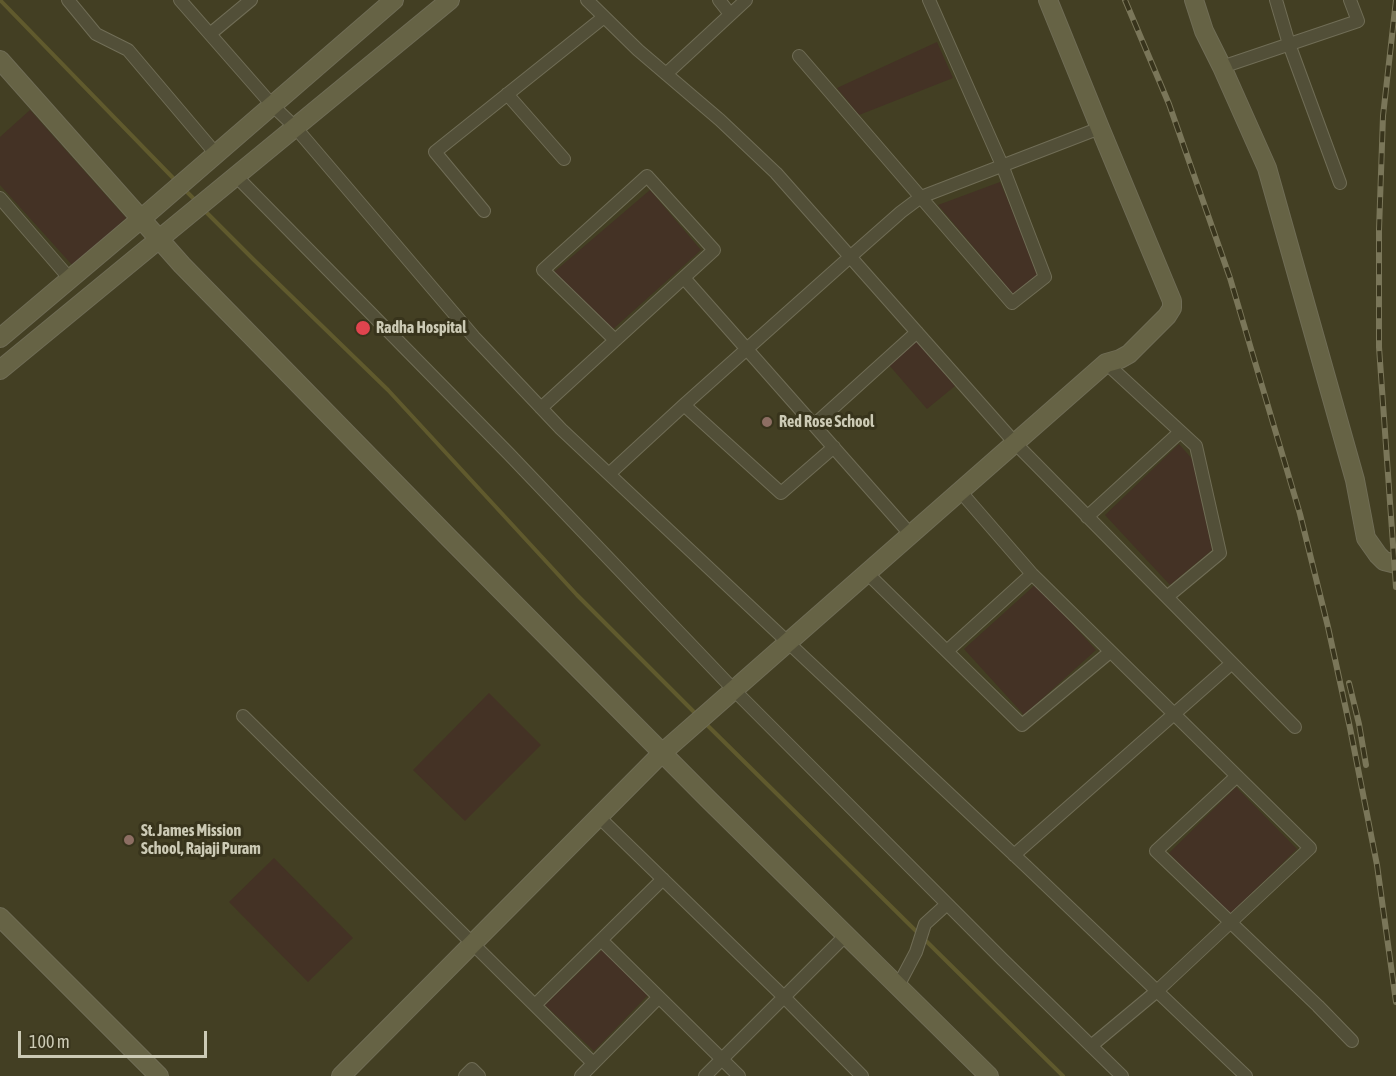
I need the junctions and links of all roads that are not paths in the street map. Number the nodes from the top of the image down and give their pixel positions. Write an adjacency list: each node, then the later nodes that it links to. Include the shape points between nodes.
1 (68, 0): 26 (street, via 96,33 128,50)
2 (180, 0): 16 (street)
3 (250, 0): 16 (street)
4 (394, 0): 23 (street)
5 (450, 0): 24 (street)
6 (587, 0): 15 (street)
7 (719, 0): 14 (street)
8 (746, 0): 14 (street)
9 (930, 0): 28 (street)
10 (1048, 0): 25 (street)
11 (1194, 0): 20 (street)
12 (1276, 0): 17 (street)
13 (1350, 0): 17 (street, via 1358,21)
14 (730, 14): 21 (street)
15 (604, 17): 21 (street); 22 (street)
16 (210, 34): 23 (street)
17 (1289, 44): 20 (street); 30 (street)
18 (799, 56): 31 (street)
19 (0, 60): 34 (street)
20 (1222, 68): 55 (street, via 1267,168 1354,480 1366,538 1384,561)
21 (666, 74): 36 (street, via 776,173)
22 (507, 94): 27 (street); 33 (street, via 435,152)
23 (272, 105): 24 (street); 26 (street)
24 (295, 127): 29 (street); 46 (street, via 474,337)
25 (1100, 128): 28 (street); 43 (street, via 1172,301 1167,316 1129,354)
26 (216, 154): 34 (street)
27 (564, 159)
28 (1002, 165): 31 (street); 31 (street, via 1045,277 1012,303)
29 (236, 176): 35 (street); 63 (street)
30 (1340, 183)
31 (921, 197): 36 (street)
32 (2, 203): 38 (street)
33 (484, 211)
34 (141, 219): 35 (street); 38 (street)
35 (159, 239): 44 (street); 67 (street)
36 (850, 257): 39 (street); 42 (street)
37 (684, 278): 41 (street); 41 (street, via 714,250 647,176 543,270); 42 (street)
38 (70, 279): 40 (street)
39 (917, 332): 47 (street); 49 (street)
40 (0, 338)
41 (615, 340): 46 (street)
42 (747, 349): 45 (street); 47 (street)
43 (1106, 363): 48 (street); 49 (street)
44 (0, 370)
45 (684, 405): 50 (street, via 781,493); 51 (street)
46 (541, 408): 51 (street)
47 (814, 425): 50 (street)
48 (1180, 432): 53 (street); 58 (street, via 1196,446 1220,554)
49 (1015, 443): 52 (street); 53 (street)
50 (834, 447): 54 (street)
51 (609, 474): 59 (street)
52 (960, 491): 54 (street); 57 (street)
53 (1088, 516): 58 (street)
54 (911, 535): 56 (street)
55 (1396, 564)
56 (867, 573): 59 (street); 60 (street)
57 (1032, 574): 60 (street); 61 (street)
58 (1167, 597): 62 (street)
59 (788, 642): 63 (street); 70 (street)
60 (947, 651): 61 (street, via 1022,725)
61 (1110, 652): 64 (street)
62 (1232, 663): 64 (street); 66 (street)
63 (734, 690): 67 (street); 72 (street)
64 (1174, 714): 68 (street); 70 (street)
65 (243, 716): 77 (street)
66 (1295, 727)
67 (662, 753): 69 (street); 75 (street)
68 (1237, 776): 74 (street, via 1310,848); 74 (street, via 1156,851)
69 (599, 817): 71 (street); 77 (street)
70 (1014, 855): 79 (street)
71 (663, 879): 76 (street); 81 (street)
72 (947, 904): 78 (street, via 925,924); 84 (street)
73 (0, 917): 87 (street)
74 (1230, 922): 79 (street); 83 (street)
75 (846, 935): 78 (street); 81 (street)
76 (601, 940): 80 (street); 82 (street)
77 (472, 944): 82 (street); 88 (street)
78 (898, 986): 95 (street)
79 (1157, 991): 84 (street); 97 (street)
80 (659, 997): 85 (street); 86 (street)
81 (784, 997): 85 (street); 94 (street)
82 (535, 1005): 86 (street)
83 (1352, 1041)
84 (1091, 1046): 96 (street)
85 (722, 1059): 92 (street); 93 (street)
86 (593, 1063): 91 (street)
87 (159, 1076)
88 (340, 1076)
89 (465, 1076): 90 (street, via 472,1069)
90 (479, 1076)
91 (580, 1076)
92 (705, 1076)
93 (739, 1076)
94 (862, 1076)
95 (989, 1076)
96 (1122, 1076)
97 (1246, 1076)

